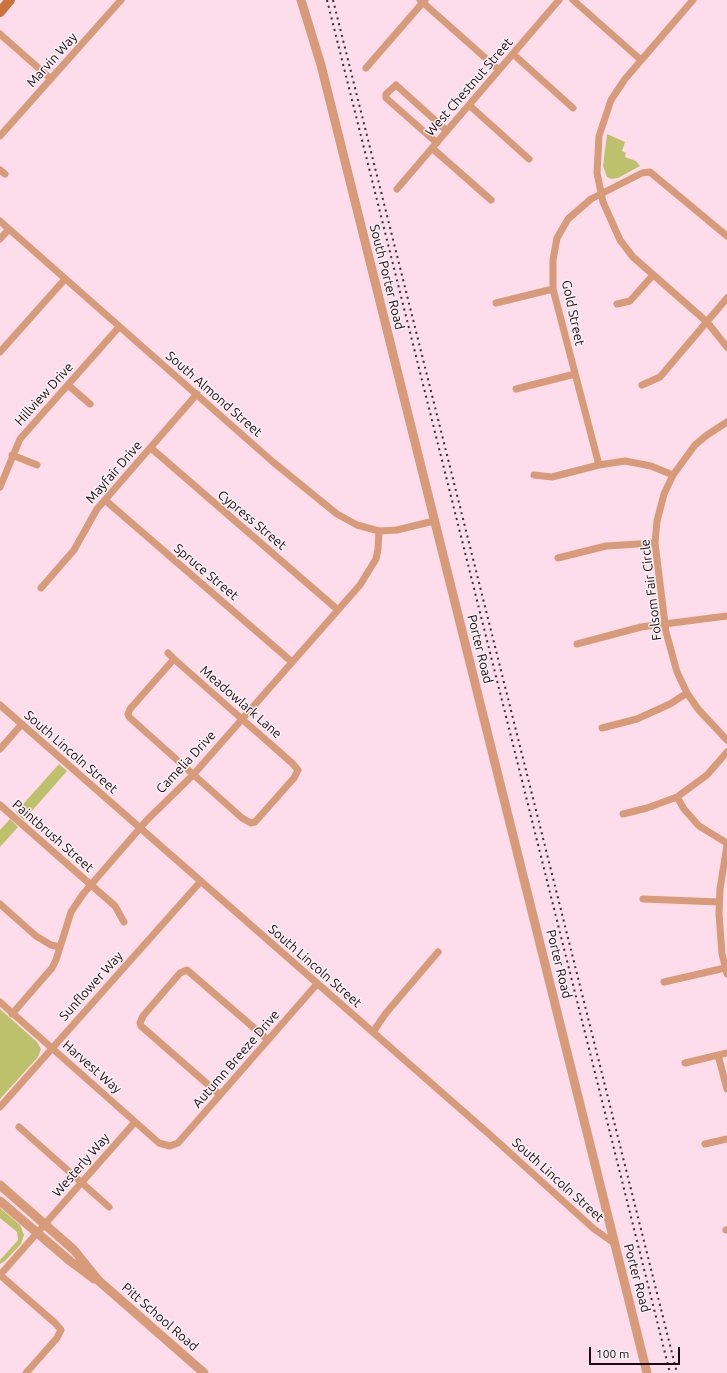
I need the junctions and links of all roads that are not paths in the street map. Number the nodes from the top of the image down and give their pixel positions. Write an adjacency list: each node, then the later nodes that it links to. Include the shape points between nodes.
1 (10, 0): 8 (main road)
2 (121, 0): 14 (street, Marvin Way)
3 (301, 0): 53 (street, South Porter Road, via 321,65)
4 (559, 0): 10 (street, West Chestnut Street)
5 (573, 0): 11 (street)
6 (692, 0): 11 (street)
7 (422, 1): 12 (street); 13 (street)
8 (0, 12)
9 (0, 34): 14 (street)
10 (513, 54): 13 (street, West Chestnut Street); 16 (street)
11 (641, 60): 22 (street, via 611,100 604,119 597,155)
12 (366, 68)
13 (499, 70): 15 (street, West Chestnut Street)
14 (51, 79): 18 (street, Marvin Way)
15 (469, 105): 17 (street, West Chestnut Street); 20 (street)
16 (573, 108)
17 (447, 130): 19 (street, West Chestnut Street); 19 (street, via 396,85 386,94 386,98)
18 (0, 136)
19 (435, 146): 21 (street, West Chestnut Street); 23 (street)
20 (529, 159)
21 (397, 189)
22 (600, 194): 26 (street, Gold Street, via 642,173 650,172); 28 (street, via 620,240); 30 (street, Gold Street, via 583,204 568,219 558,238 553,260)
23 (491, 200)
24 (0, 221): 25 (street, South Almond Street)
25 (9, 229): 27 (street); 29 (street, South Almond Street)
26 (727, 236)
27 (0, 239)
28 (653, 275): 33 (street, via 630,301); 34 (street)
29 (65, 279): 35 (street, South Almond Street); 37 (street)
30 (553, 289): 32 (street); 38 (street, Gold Street)
31 (727, 298): 34 (street)
32 (496, 303)
33 (617, 304)
34 (707, 322): 36 (street); 40 (street, via 660,377)
35 (120, 326): 39 (street, Hillview Drive); 42 (street, South Almond Street)
36 (727, 347)
37 (0, 352)
38 (575, 374): 41 (street); 48 (street, Gold Street)
39 (68, 385): 43 (street); 46 (street, Hillview Drive, via 20,439)
40 (642, 385)
41 (516, 389)
42 (197, 394): 45 (street, Mayfair Drive); 54 (street, South Almond Street, via 336,514 357,525)
43 (90, 404)
44 (727, 422): 50 (street, Folsom Fair Circle, via 695,445)
45 (151, 448): 52 (street, Mayfair Drive); 59 (street, Cypress Street)
46 (12, 454): 47 (street); 51 (street, Hillview Drive)
47 (36, 465)
48 (598, 465): 49 (street, via 552,478); 50 (street, via 625,461 651,466)
49 (534, 475)
50 (672, 475): 55 (street, Folsom Fair Circle, via 657,521)
51 (0, 487)
52 (104, 500): 58 (street, Mayfair Drive, via 91,517 74,550); 65 (street, Spruce Street)
53 (434, 521): 54 (street, South Almond Street, via 397,530); 57 (street, South Porter Road)
54 (379, 531): 59 (street, Camelia Drive, via 378,549 372,568)
55 (655, 543): 56 (street, via 606,546); 61 (street, Folsom Fair Circle)
56 (558, 558)
57 (445, 561): 113 (street, Porter Road)
58 (41, 588)
59 (338, 610): 65 (street, Camelia Drive)
60 (727, 616): 61 (street)
61 (665, 624): 62 (street, via 641,627); 66 (street, Folsom Fair Circle, via 672,657)
62 (577, 644)
63 (168, 654): 64 (street, Meadowlark Lane)
64 (174, 659): 68 (street, Meadowlark Lane); 74 (street, via 128,714)
65 (292, 662): 68 (street, Camelia Drive)
66 (687, 693): 70 (street, via 637,719); 71 (street, Folsom Fair Circle, via 708,721)
67 (0, 705): 69 (street, South Lincoln Street)
68 (242, 718): 74 (street, Camelia Drive); 74 (street, Meadowlark Lane, via 292,763 298,770 294,778 259,818 251,823)
69 (22, 724): 72 (street); 78 (street, South Lincoln Street)
70 (602, 728)
71 (727, 740)
72 (0, 749)
73 (727, 752): 75 (street, via 707,775)
74 (193, 774): 78 (street, Camelia Drive)
75 (677, 797): 77 (street); 79 (street, via 699,826)
76 (0, 805): 81 (street, Paintbrush Street)
77 (622, 814)
78 (140, 828): 80 (street, South Lincoln Street); 81 (street, Camelia Drive)
79 (727, 844): 83 (street)
80 (201, 881): 90 (street, South Lincoln Street); 95 (street, Sunflower Way)
81 (91, 885): 85 (street, Paintbrush Street, via 115,906); 86 (street, Camelia Drive, via 71,912)
82 (643, 899): 83 (street)
83 (719, 902): 88 (street, via 720,932)
84 (0, 904): 86 (street, via 36,936)
85 (124, 922)
86 (60, 947): 92 (street, Camelia Drive, via 52,968)
87 (438, 952): 93 (street)
88 (726, 971): 89 (street)
89 (664, 982)
90 (317, 984): 93 (street, South Lincoln Street); 94 (street, Autumn Breeze Drive)
91 (0, 1002): 92 (street, Harvest Way)
92 (12, 1014): 95 (street, Harvest Way)
93 (373, 1032): 113 (street, South Lincoln Street, via 594,1229)
94 (268, 1040): 100 (street, Autumn Breeze Drive); 100 (street, via 190,971 180,973 143,1016 140,1023)
95 (52, 1048): 101 (street, Sunflower Way); 102 (street, Harvest Way)
96 (727, 1053): 97 (street)
97 (718, 1055): 98 (street); 99 (street)
98 (685, 1063)
99 (727, 1089)
100 (220, 1095): 106 (street, Autumn Breeze Drive, via 178,1143)
101 (0, 1107)
102 (135, 1122): 106 (street, Harvest Way, via 160,1143); 107 (street, Westerly Way)
103 (19, 1127): 107 (street)
104 (727, 1139): 105 (street)
105 (705, 1144)
106 (170, 1146)
107 (81, 1183): 110 (street); 111 (street, Westerly Way)
108 (0, 1185): 111 (street, Pitt School Road)
109 (0, 1201): 112 (street, Pitt School Road)
110 (109, 1207)
111 (44, 1224): 112 (street, Westerly Way); 115 (street, Pitt School Road, via 74,1250)
112 (38, 1232): 114 (street, Westerly Way); 115 (street, Pitt School Road, via 74,1265)
113 (614, 1243): 118 (street, Porter Road)
114 (0, 1275): 116 (street, via 61,1330)
115 (99, 1281): 117 (street, Pitt School Road)
116 (26, 1373)
117 (204, 1373)
118 (647, 1373)

